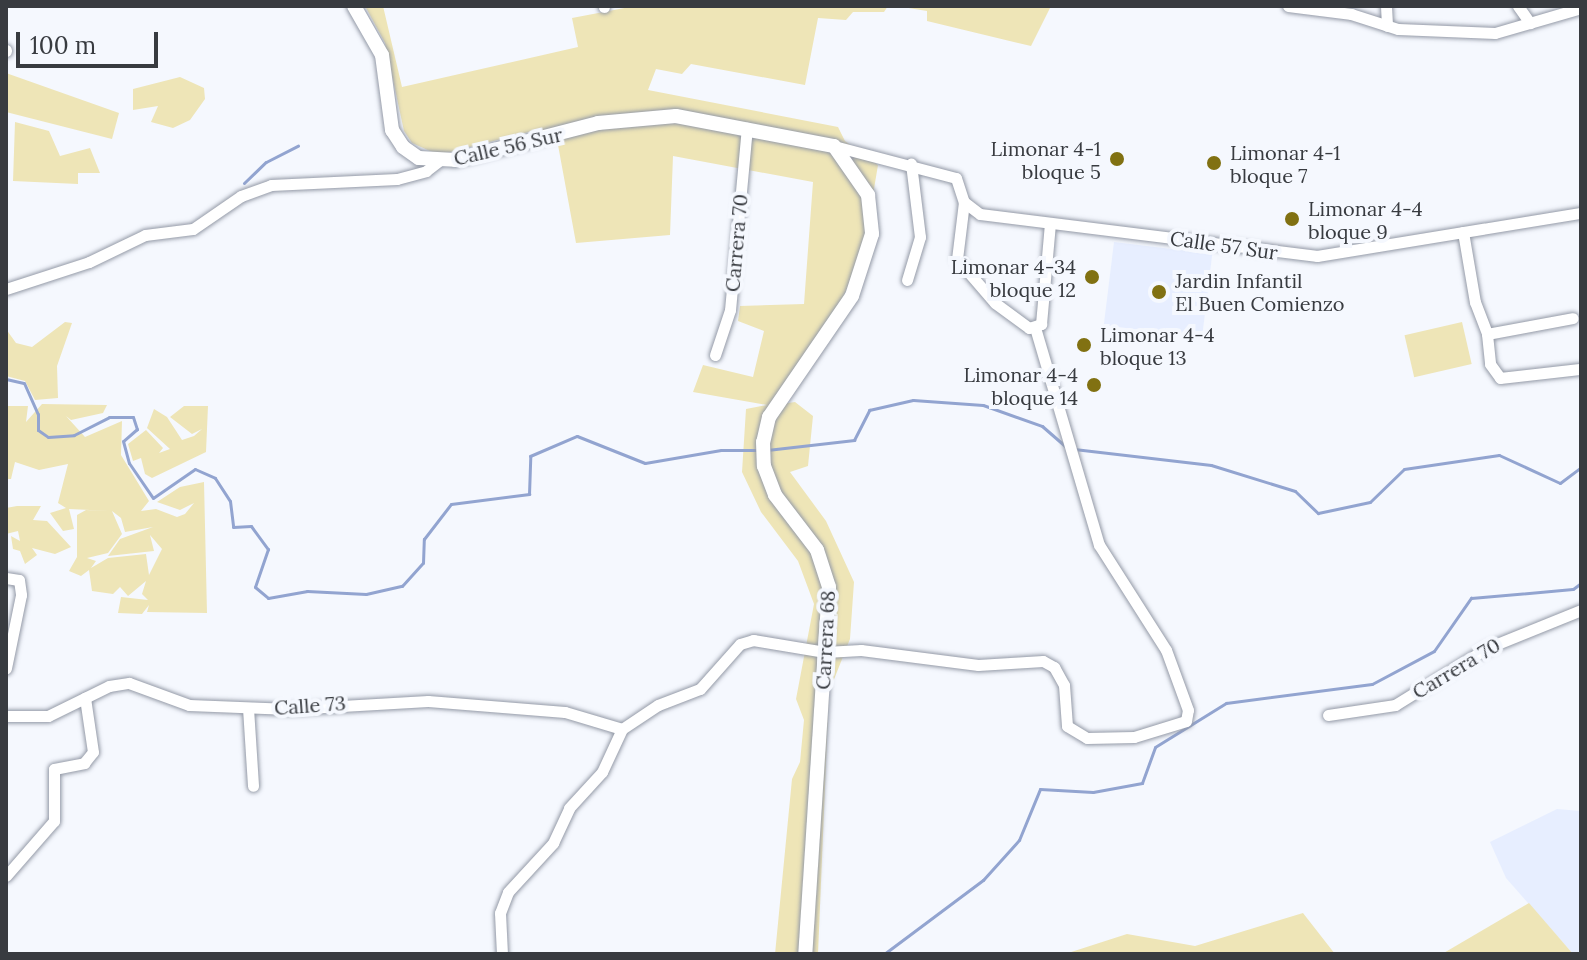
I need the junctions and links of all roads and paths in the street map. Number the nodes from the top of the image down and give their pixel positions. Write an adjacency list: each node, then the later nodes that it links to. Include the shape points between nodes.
1 (354, 6): 10 (street, via 382,55 392,130 409,153)
2 (1288, 6): 7 (street, via 1351,14)
3 (1386, 6): 7 (street)
4 (1518, 6): 6 (street)
5 (1581, 8): 6 (street)
6 (1530, 23): 7 (street, via 1495,33)
7 (1387, 26)
8 (747, 128): 9 (street, Calle 56 Sur); 10 (street, Calle 56 Sur, via 654,115); 23 (street, Carrera 70, via 730,310)
9 (834, 146): 11 (street, Calle 56 Sur); 27 (street, Carrera 68, via 872,206 869,249 837,326 769,417 763,442 768,478 826,571)
10 (439, 161): 19 (street, Calle 56 Sur, via 426,171 397,179 271,185 241,196 193,229 145,235 89,262)
11 (911, 164): 12 (street, Calle 56 Sur, via 956,178); 18 (street, via 920,237)
12 (964, 202): 14 (street, Calle 57 Sur); 17 (street)
13 (1581, 213): 16 (street, Calle 57 Sur)
14 (980, 214): 15 (street, Calle 57 Sur); 17 (street)
15 (1050, 223): 16 (street, Calle 57 Sur, via 1317,256); 21 (street, via 1045,300 1041,324)
16 (1463, 232): 22 (street, via 1475,302)
17 (957, 234): 21 (street, via 957,259 964,272 995,303)
18 (907, 280)
19 (6, 289)
20 (1573, 318): 22 (street)
21 (1035, 328): 27 (street, via 1099,545 1166,650 1188,710 1186,721 1134,737 1087,738 1067,726 1064,685 1054,667 1043,661 978,665 861,650)
22 (1487, 334): 24 (street, via 1490,364 1500,378)
23 (715, 355)
24 (1579, 369)
25 (6, 578): 28 (street, via 19,580 21,595)
26 (1581, 610): 31 (street, Carrera 70, via 1487,648 1395,705)
27 (825, 652): 33 (street, via 745,640 700,689 658,705); 37 (street, Carrera 68)
28 (6, 668)
29 (85, 698): 30 (street, Calle 73, via 129,683 189,705); 32 (street, Calle 73, via 40,718); 35 (street, via 93,752 84,763 54,769 54,821)
30 (248, 708): 33 (street, Calle 73, via 428,701 565,712); 34 (street)
31 (1328, 715)
32 (6, 716)
33 (622, 729): 36 (street, via 602,772 569,808 553,843 508,892 500,913)
34 (253, 786)
35 (6, 876)
36 (502, 954)
37 (805, 954)

